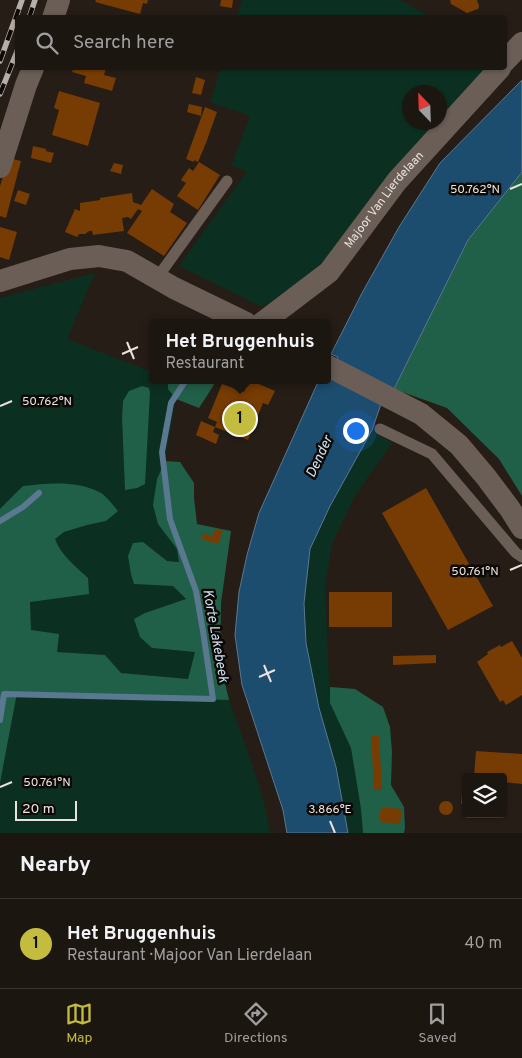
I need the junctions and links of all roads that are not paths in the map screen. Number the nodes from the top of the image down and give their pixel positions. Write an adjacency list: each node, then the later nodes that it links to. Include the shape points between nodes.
1 (59, 0): 2 (street)
2 (54, 15)
3 (522, 43): 4 (street)
4 (507, 59)
5 (33, 70): 7 (street)
6 (498, 70): 12 (street, Majoor Van Lierdelaan, via 397,181 330,272)
7 (0, 167)
8 (227, 181): 9 (lane)
9 (157, 278): 10 (street, via 127,261 100,256 70,259); 11 (street)
10 (0, 281)
11 (238, 319)
12 (267, 319)
13 (331, 368): 15 (street, via 421,414 459,445)
14 (380, 430): 16 (lane, via 432,454)
15 (522, 528)
16 (522, 557)

